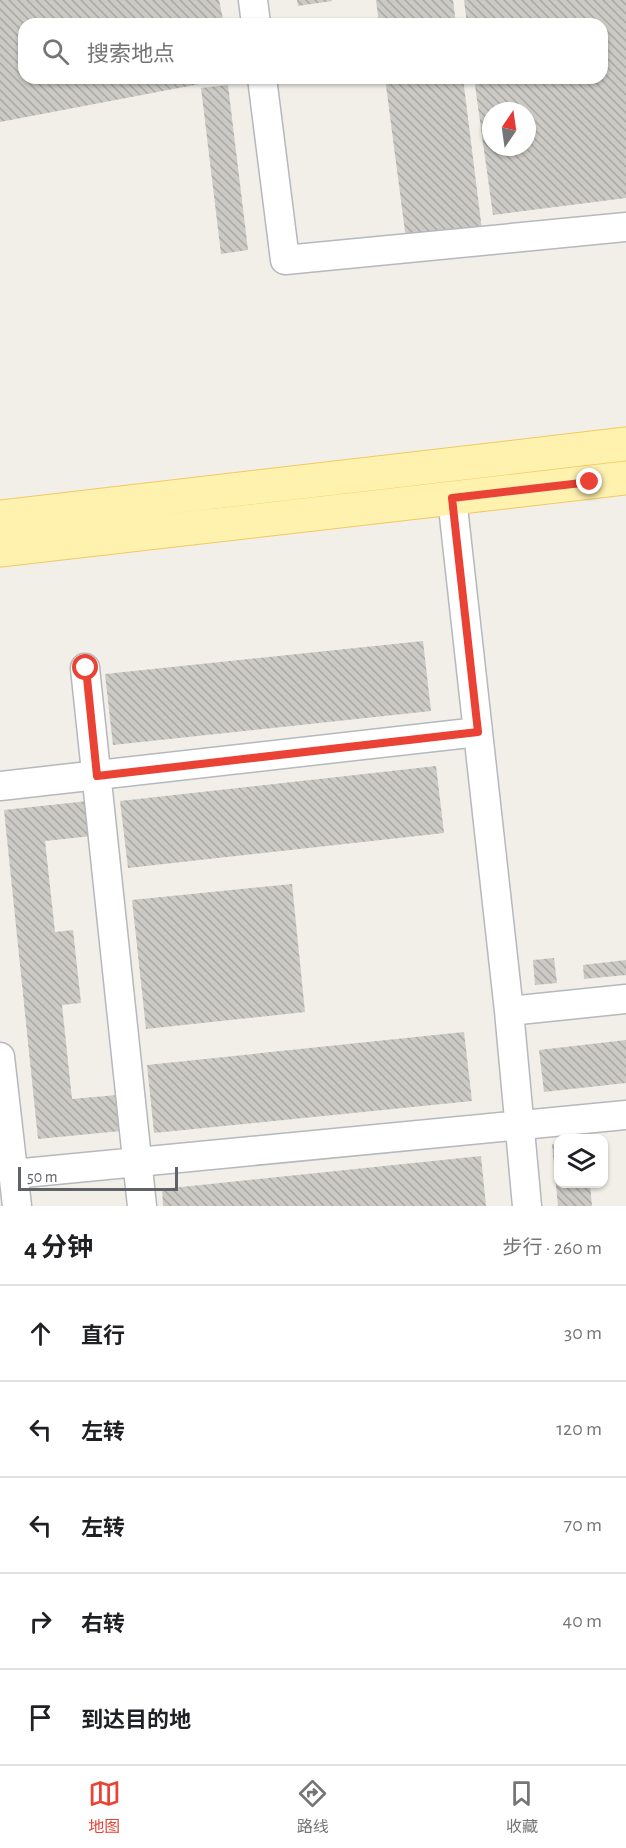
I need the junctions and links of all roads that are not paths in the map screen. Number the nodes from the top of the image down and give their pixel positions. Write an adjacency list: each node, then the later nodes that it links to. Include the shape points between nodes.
1 (253, 0): 2 (street)
2 (255, 18)
3 (263, 84): 4 (street, via 285,260)
4 (626, 227)
5 (626, 444): 8 (main road)
6 (626, 478): 7 (main road)
7 (452, 498): 9 (main road); 11 (street)
8 (0, 517)
9 (0, 550)
10 (86, 668): 12 (street)
11 (478, 732): 12 (street); 15 (street)
12 (97, 776): 13 (street); 19 (street)
13 (0, 786)
14 (626, 999): 15 (street)
15 (509, 1011): 18 (street)
16 (1, 1069): 20 (street)
17 (626, 1115): 18 (street)
18 (519, 1125): 19 (street); 23 (street)
19 (137, 1163): 20 (street); 22 (street)
20 (13, 1174): 21 (street)
21 (17, 1206)
22 (142, 1206)
23 (527, 1206)

